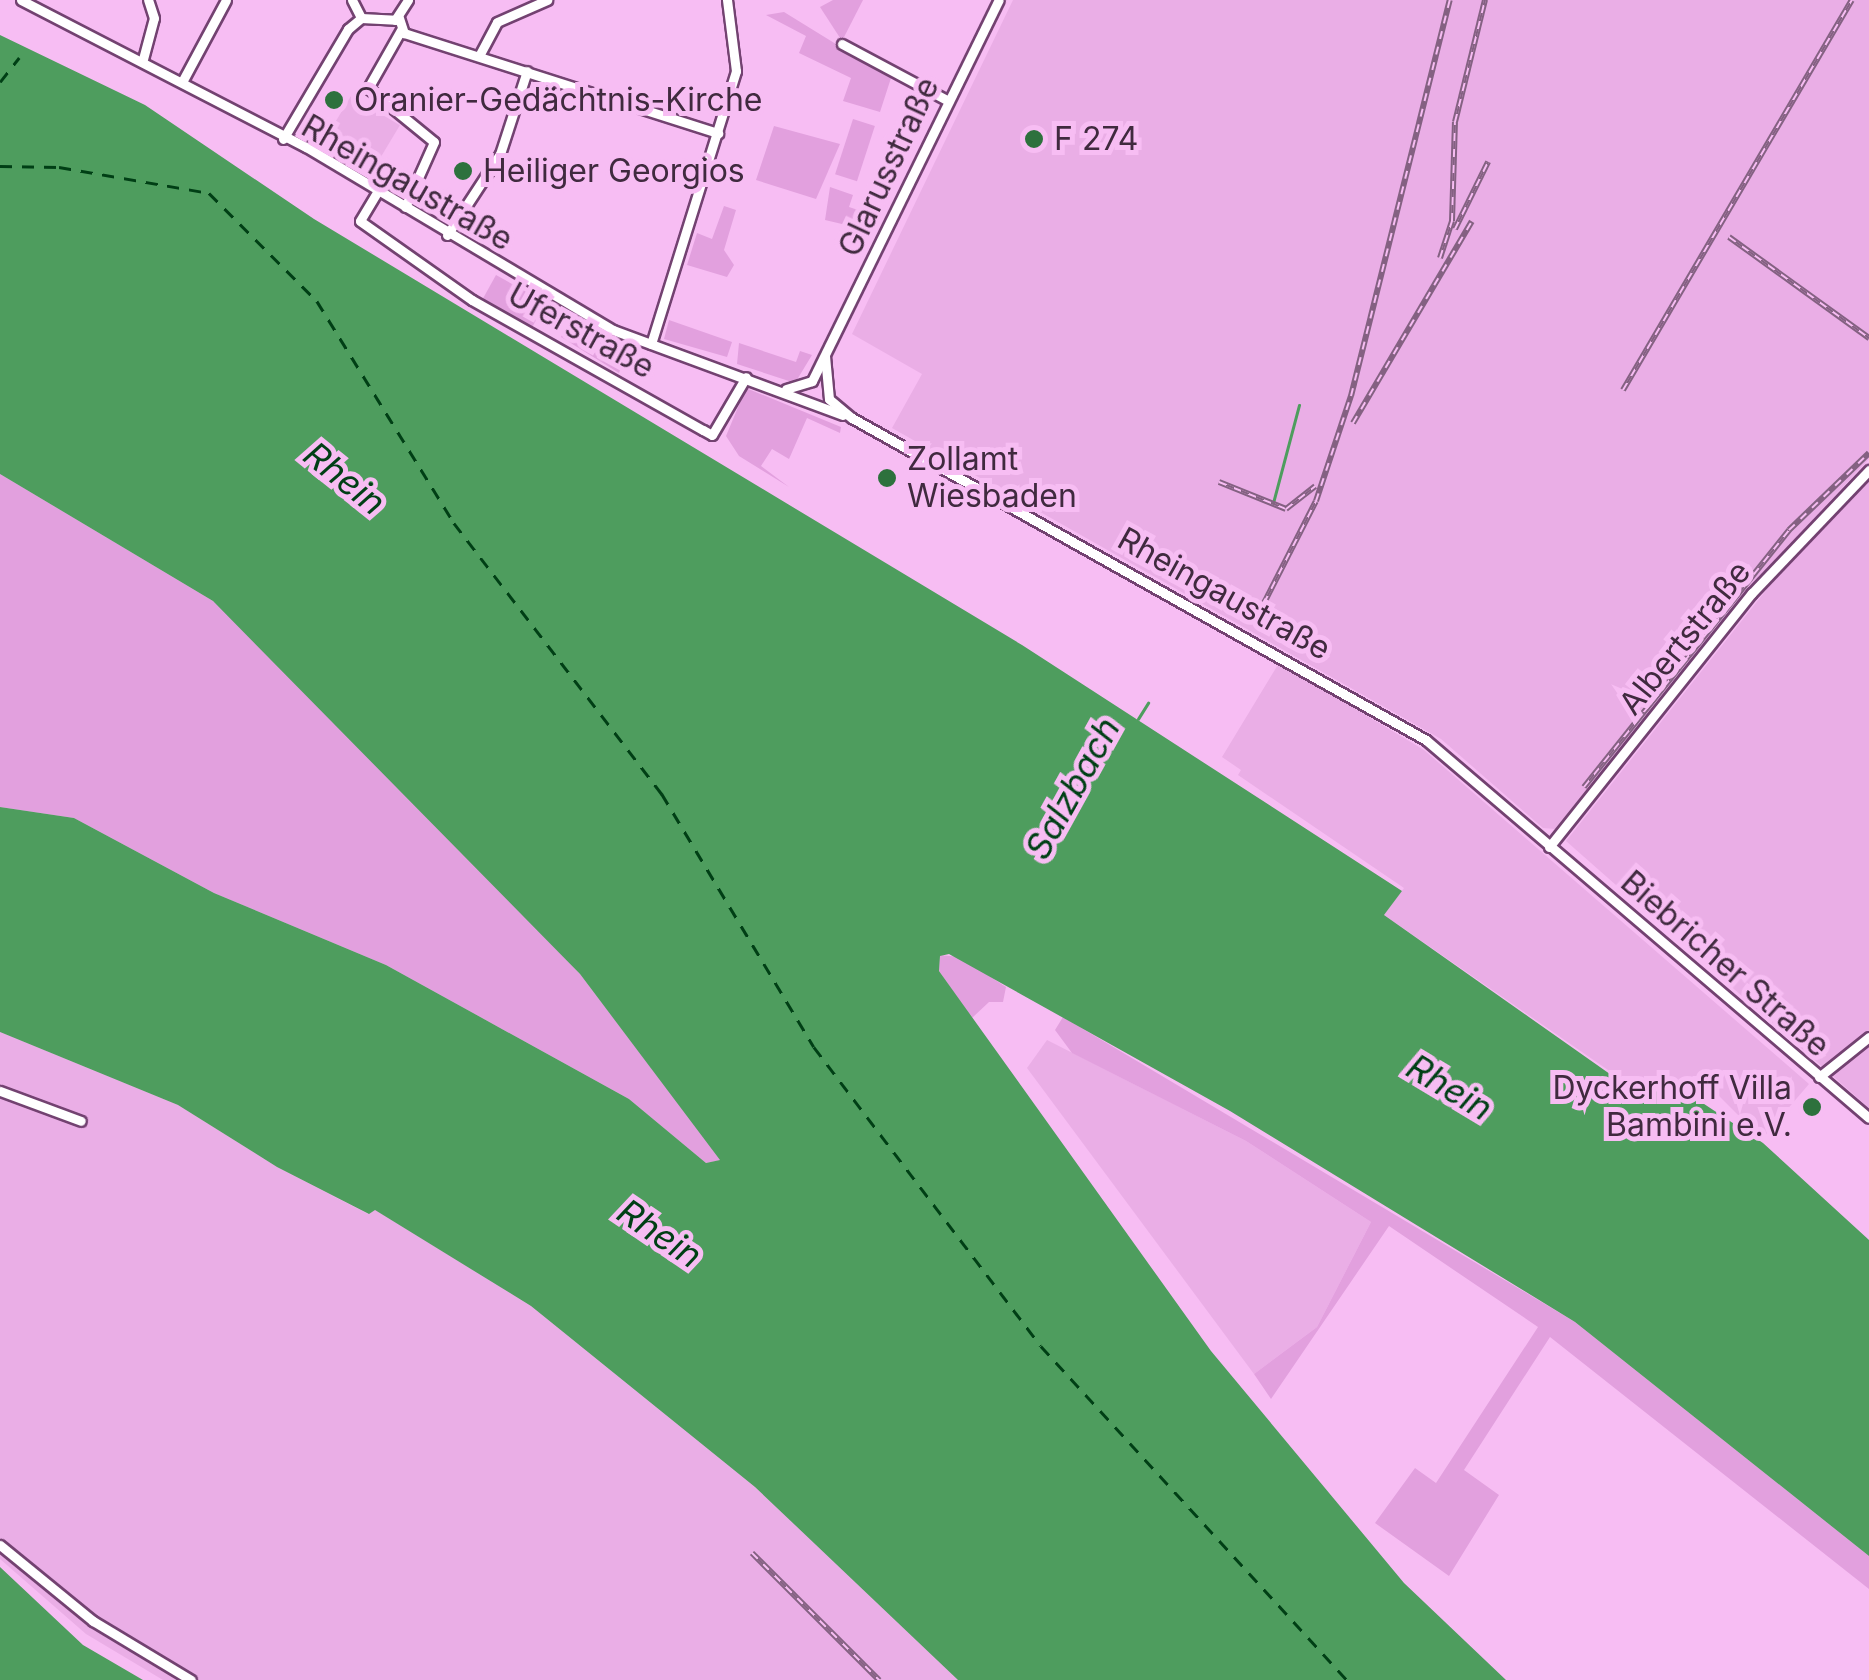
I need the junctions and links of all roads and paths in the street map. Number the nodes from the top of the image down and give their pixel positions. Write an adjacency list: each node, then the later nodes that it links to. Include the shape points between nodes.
1 (148, 0): 13 (street, via 153,26)
2 (226, 0): 15 (street)
3 (408, 0): 9 (street)
4 (547, 0): 12 (street, via 497,22)
5 (726, 0): 17 (street, via 738,64)
6 (999, 0): 16 (street, Glarusstraße)
7 (26, 1): 13 (street, Rheingaustraße)
8 (357, 10): 9 (street); 18 (street)
9 (397, 19): 10 (street)
10 (401, 30): 12 (street); 20 (street, via 368,88 434,142)
11 (842, 44): 16 (street)
12 (479, 56): 14 (street)
13 (143, 59): 15 (street, Rheingaustraße)
14 (527, 71): 17 (street); 21 (street, via 500,154)
15 (182, 82): 18 (street, Rheingaustraße)
16 (948, 100): 24 (street, Glarusstraße)
17 (718, 133): 22 (street)
18 (283, 139): 19 (street, Rheingaustraße)
19 (378, 190): 20 (street, Rheingaustraße); 23 (street, Uferstraße, via 360,221 472,300 712,435)
20 (406, 207): 21 (street, Rheingaustraße)
21 (448, 235): 22 (street, Rheingaustraße, via 575,310)
22 (651, 344): 23 (street, Rheingaustraße)
23 (746, 376): 25 (street, Rheingaustraße)
24 (818, 382): 25 (street); 26 (street)
25 (803, 395): 26 (street, Rheingaustraße)
26 (825, 403): 28 (street, Rheingaustraße, via 1394,721)
27 (1869, 470): 28 (street, Albertstraße, via 1752,593)
28 (1549, 847): 30 (street, Biebricher Straße)
29 (1869, 1037): 30 (street)
30 (1819, 1077): 32 (street, Biebricher Straße)
31 (0, 1090): 33 (street)
32 (1869, 1118)
33 (81, 1122)
34 (0, 1545): 35 (street, via 93,1621)
35 (191, 1680)

